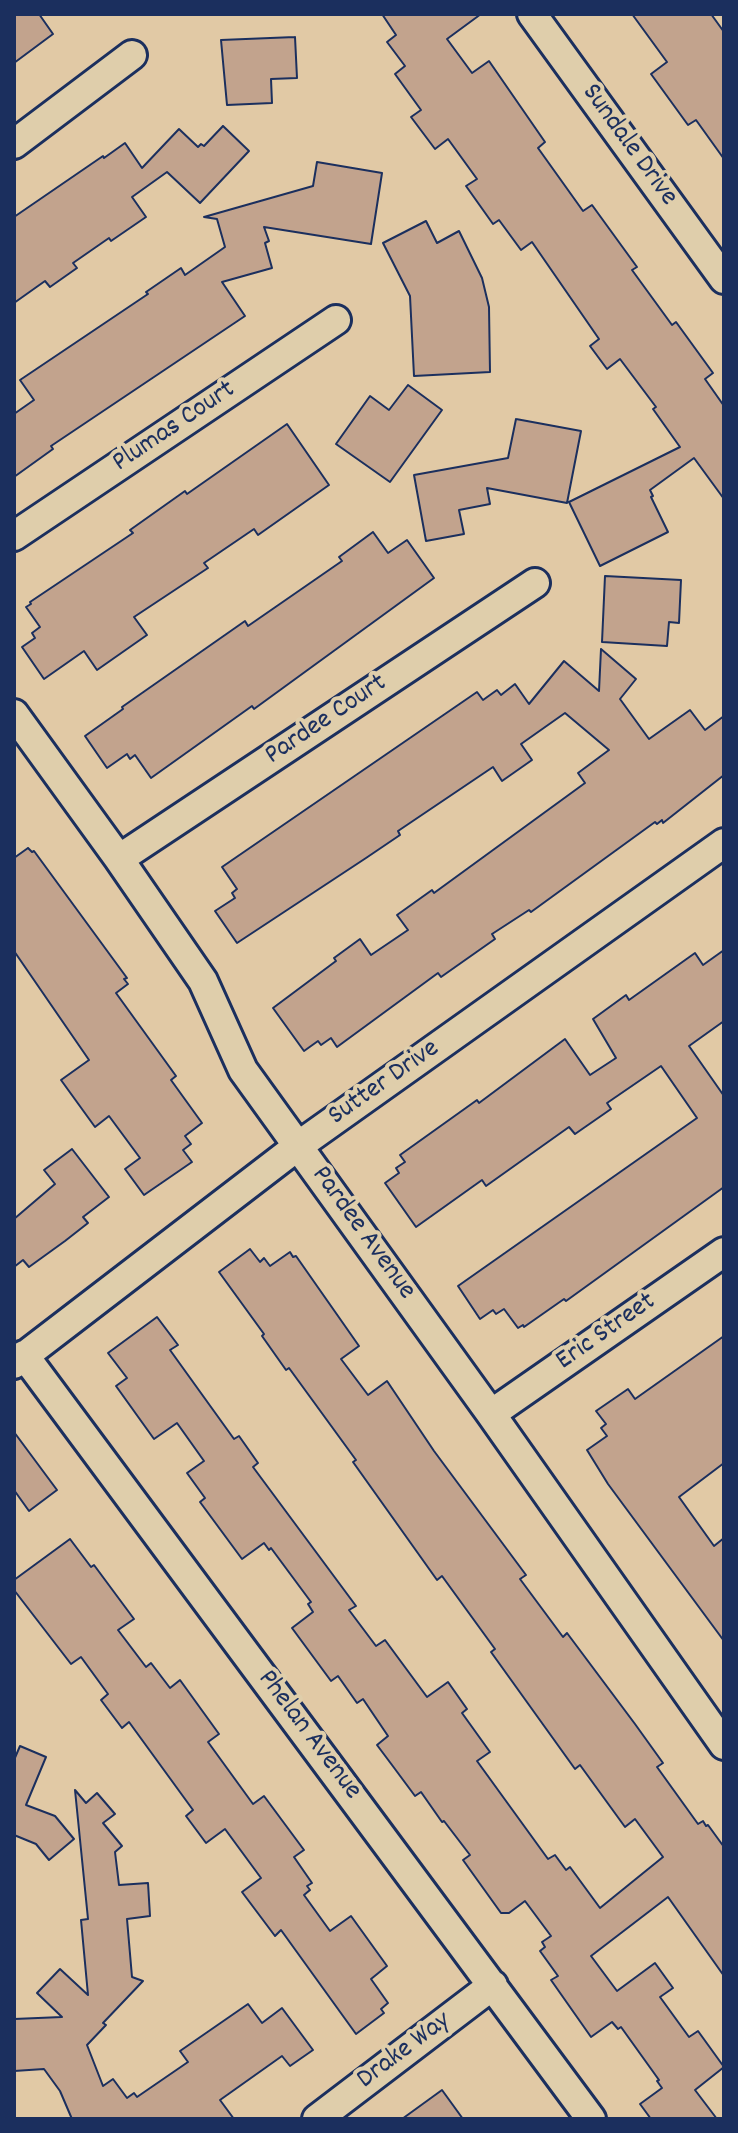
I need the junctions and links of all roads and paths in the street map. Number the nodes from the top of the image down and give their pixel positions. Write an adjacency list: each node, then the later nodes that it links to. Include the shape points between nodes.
1 (532, 14): 4 (street, Sundale Drive)
2 (132, 55): 3 (street)
3 (14, 144)
4 (724, 279)
5 (336, 320): 6 (street, Plumas Court)
6 (14, 536)
7 (535, 583): 10 (street, Pardee Court)
8 (14, 714): 10 (street, Pardee Avenue)
9 (724, 843): 11 (street, Sutter Drive)
10 (119, 859): 11 (street, Pardee Avenue, via 203,981 243,1070)
11 (298, 1146): 13 (street, Sutter Drive); 14 (street, Pardee Avenue)
12 (724, 1252): 14 (street, Eric Street)
13 (19, 1359): 16 (street, Phelan Avenue)
14 (491, 1414): 15 (street, Pardee Avenue)
15 (724, 1745)
16 (493, 1985): 17 (street, Drake Way); 18 (street, Phelan Avenue)
17 (317, 2119)
18 (591, 2119)

